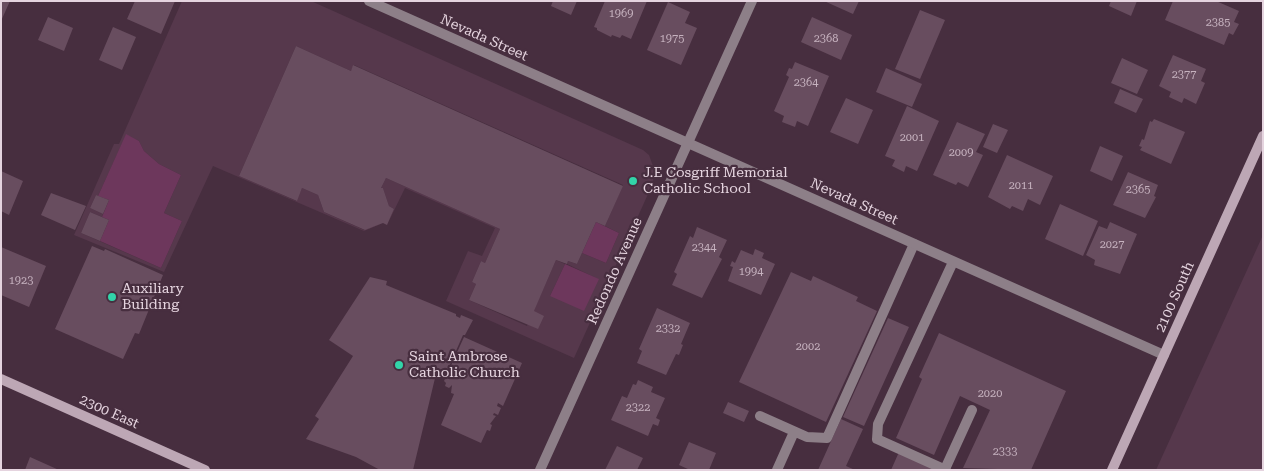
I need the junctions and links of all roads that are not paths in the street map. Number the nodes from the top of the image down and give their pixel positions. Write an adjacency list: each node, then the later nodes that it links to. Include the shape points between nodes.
1 (368, 1): 4 (street, Nevada Street)
2 (752, 1): 4 (street, Redondo Avenue)
3 (1263, 136): 7 (street, 2100 South)
4 (688, 143): 5 (street, Nevada Street); 13 (street, Redondo Avenue)
5 (914, 244): 6 (street, Nevada Street); 11 (street, via 827,438 807,438)
6 (953, 262): 7 (street, Nevada Street); 15 (street, via 878,424 877,439)
7 (1164, 355): 16 (street, 2100 South)
8 (1, 379): 12 (street, 2300 East)
9 (972, 410): 15 (street)
10 (760, 416): 11 (street)
11 (794, 432): 14 (street)
12 (205, 470)
13 (540, 470)
14 (777, 470)
15 (946, 470)
16 (1112, 470)

